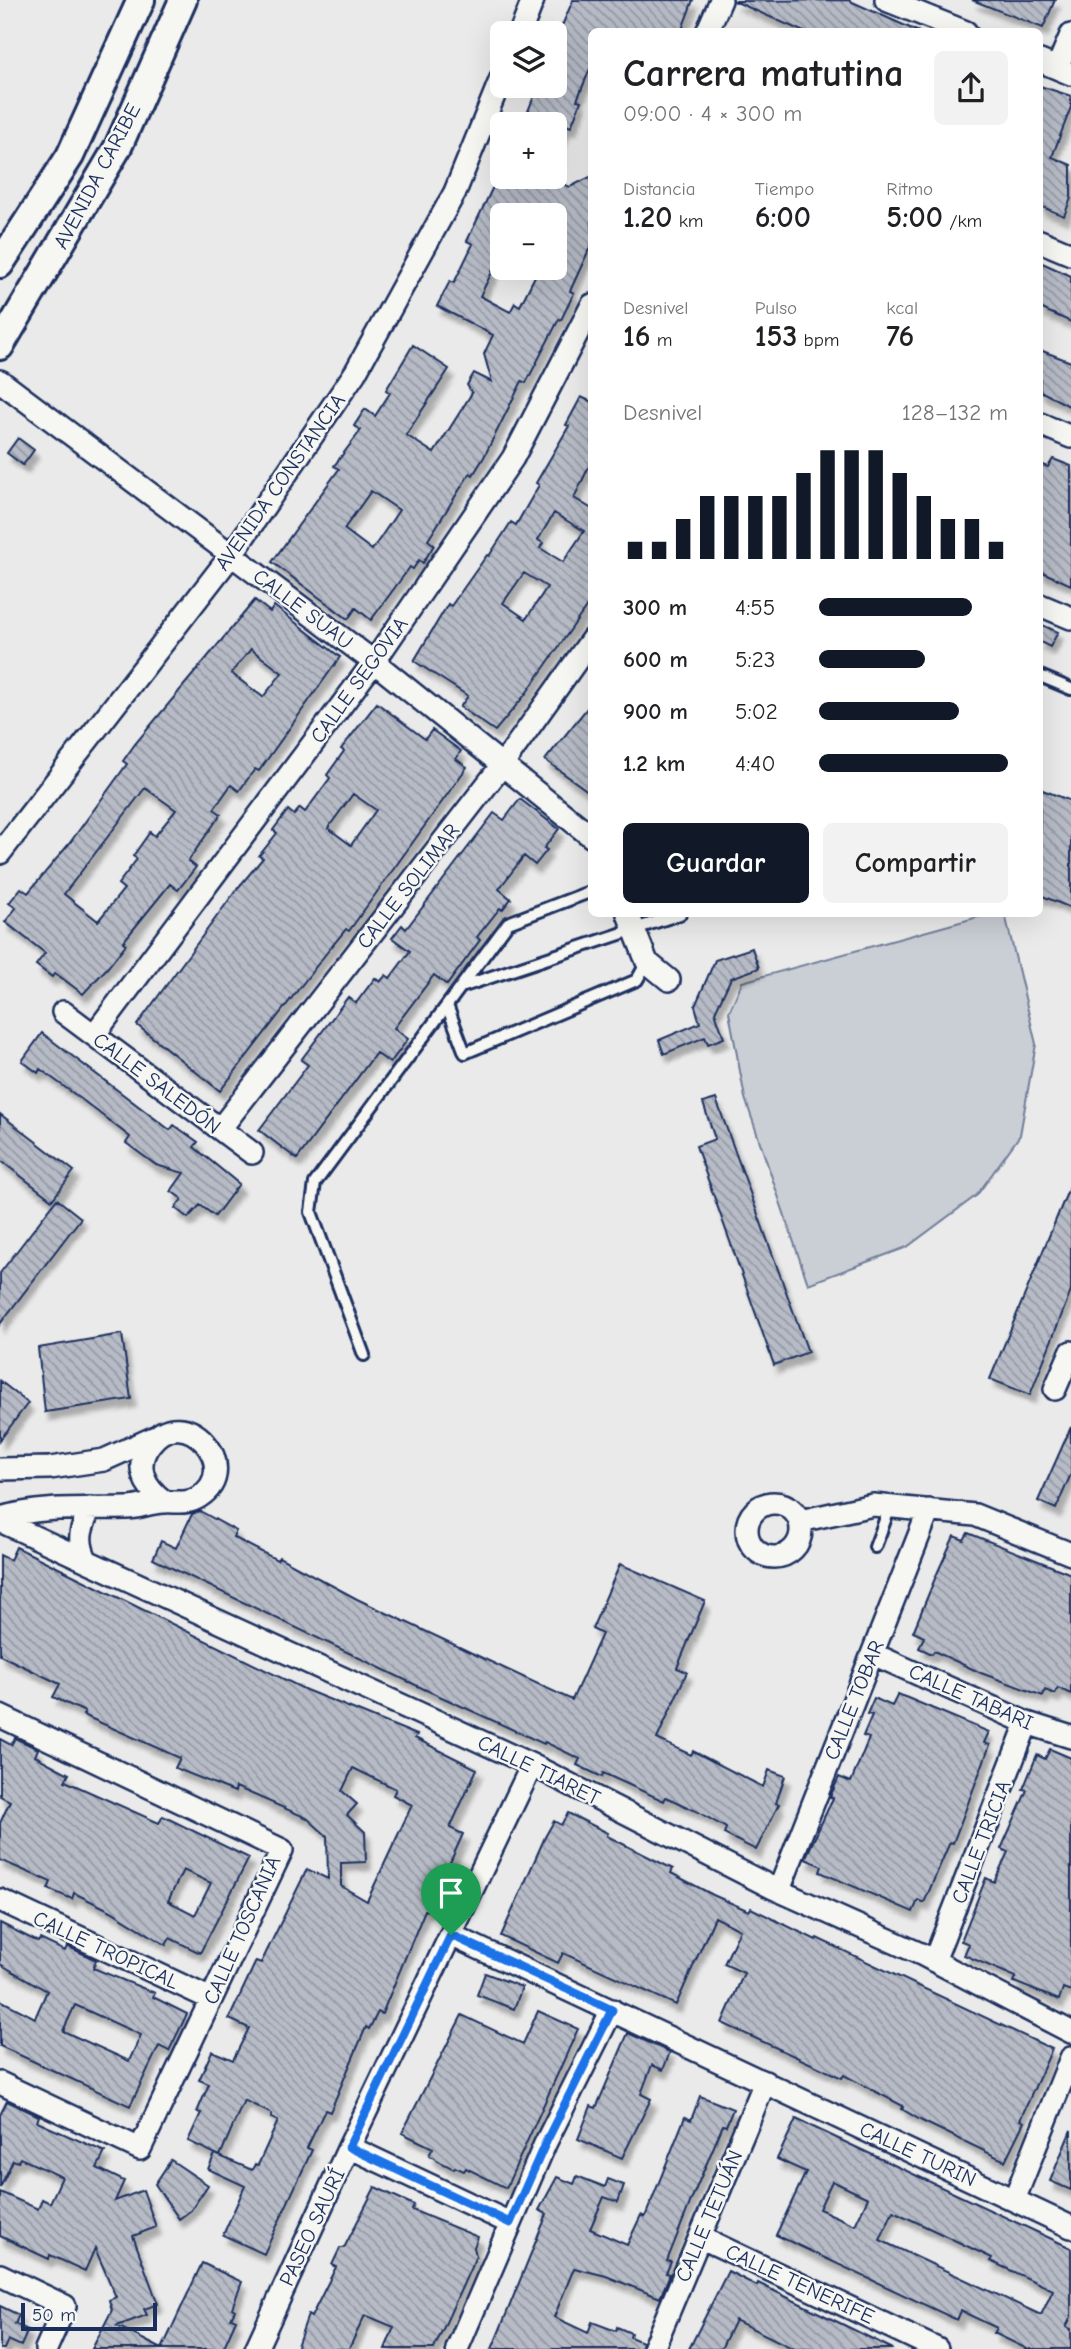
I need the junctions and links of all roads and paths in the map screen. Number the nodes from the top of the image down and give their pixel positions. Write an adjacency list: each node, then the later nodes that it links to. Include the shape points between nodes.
1 (141, 0): 14 (street, AVENIDA CARIBE, via 70,156)
2 (183, 0): 16 (street, AVENIDA CARIBE, via 118,147)
3 (533, 0): 6 (street)
4 (721, 0): 7 (street)
5 (886, 0): 8 (street)
6 (525, 21)
7 (709, 28)
8 (956, 28)
9 (1071, 35): 10 (street)
10 (1056, 67)
11 (493, 98): 20 (street, AVENIDA CONSTANCIA, via 454,192 355,373)
12 (1043, 242): 13 (street)
13 (1071, 254)
14 (0, 264)
15 (588, 313): 24 (street, CALLE SEGOVIA, via 513,458)
16 (0, 346)
17 (0, 382): 20 (street, CALLE SUAU)
18 (1043, 425): 19 (street)
19 (1071, 437)
20 (232, 554): 24 (street, CALLE SUAU); 29 (street, AVENIDA CONSTANCIA)
21 (1043, 606): 22 (street)
22 (1071, 618)
23 (588, 645): 27 (street, CALLE SOLIMAR)
24 (374, 662): 27 (street, CALLE SUAU); 38 (street, CALLE SEGOVIA)
25 (1043, 677): 26 (lane)
26 (1071, 689)
27 (503, 764): 28 (street, CALLE SUAU); 39 (street, CALLE SOLIMAR)
28 (588, 830)
29 (0, 853)
30 (588, 893): 35 (lane, via 508,923)
31 (662, 917): 32 (lane)
32 (632, 922): 33 (street); 35 (lane)
33 (647, 962): 34 (street); 36 (lane, via 637,980 465,1053)
34 (669, 979)
35 (464, 986): 36 (lane)
36 (448, 1007): 41 (lane, via 315,1183 311,1212)
37 (64, 1012): 38 (street, CALLE SALEDÓN)
38 (94, 1035): 39 (street, CALLE SALEDÓN)
39 (220, 1129): 40 (street, CALLE SALEDÓN)
40 (251, 1153)
41 (363, 1355)
42 (1069, 1362): 43 (street)
43 (1055, 1389)
44 (155, 1437): 45 (street, via 104,1460); 46 (street, via 143,1452 141,1472 149,1490); 46 (street, via 173,1429 192,1431 208,1443 215,1461 213,1480 201,1496 183,1504)
45 (0, 1469)
46 (164, 1501): 48 (street, via 131,1508)
47 (890, 1507): 49 (street); 51 (street, via 873,1505); 52 (lane)
48 (90, 1508): 50 (street, via 33,1509); 54 (street, via 80,1532 80,1547)
49 (929, 1510): 53 (street, via 975,1515); 55 (street, CALLE TOBAR)
50 (0, 1519): 54 (street, CALLE TIARET)
51 (800, 1521)
52 (875, 1547)
53 (1071, 1554)
54 (87, 1561): 59 (street, CALLE TIARET)
55 (873, 1654): 57 (street, CALLE TABARI); 60 (street, CALLE TOBAR)
56 (0, 1716): 64 (street, CALLE TOSCANIA, via 282,1850)
57 (1027, 1723): 58 (street, CALLE TABARI); 63 (street, CALLE TRICIA)
58 (1071, 1737)
59 (532, 1765): 60 (street, CALLE TIARET); 62 (street, PASEO SAURÍ)
60 (779, 1891): 63 (street, CALLE TIARET)
61 (0, 1900): 64 (street, CALLE TROPICAL)
62 (451, 1935): 65 (street, CALLE TURIN); 70 (street, PASEO SAURÍ)
63 (934, 1961): 66 (street, CALLE TIARET)
64 (211, 2000): 69 (street, CALLE TOSCANIA, via 140,2149)
65 (612, 2010): 68 (street, CALLE TURIN); 72 (street)
66 (1071, 2032)
67 (1071, 2058): 71 (street)
68 (765, 2082): 71 (street, CALLE TURIN); 74 (street, CALLE TETUÁN)
69 (0, 2084)
70 (349, 2147): 72 (street); 77 (street, PASEO SAURÍ)
71 (1014, 2200): 73 (street, CALLE TURIN)
72 (510, 2223): 78 (street)
73 (1071, 2227)
74 (700, 2237): 79 (street, CALLE TETUÁN); 80 (street, CALLE TENERIFE)
75 (0, 2275): 76 (street, via 65,2306)
76 (46, 2349)
77 (256, 2349)
78 (457, 2349)
79 (653, 2349)
80 (937, 2349)

